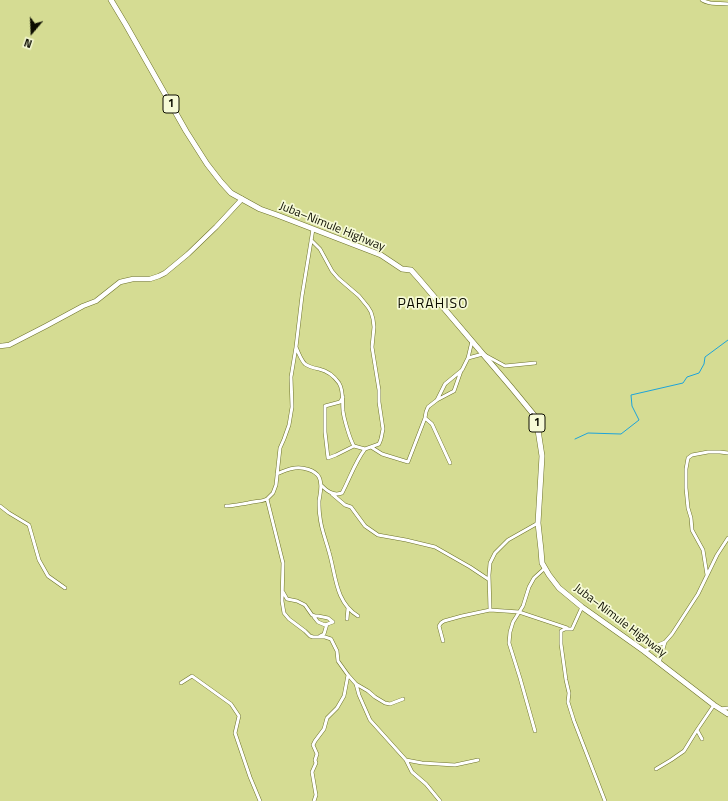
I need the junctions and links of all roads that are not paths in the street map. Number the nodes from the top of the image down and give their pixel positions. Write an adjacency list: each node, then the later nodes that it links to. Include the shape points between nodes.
1 (111, 0): 4 (main road, 1, via 207,164 231,193)
2 (702, 0): 3 (street, via 707,3)
3 (728, 4)
4 (242, 199): 5 (main road, Juba–Nimule Highway / 1); 8 (street, via 188,254 165,273 150,279 120,282 96,301 9,345)
5 (313, 230): 6 (street); 7 (main road, Juba–Nimule Highway / 1, via 381,255 402,269 411,270)
6 (311, 240): 9 (street); 18 (street, via 320,249 332,271 368,307 373,318 372,347 383,429 379,444)
7 (472, 341): 10 (main road, Juba–Nimule Highway / 1); 11 (street)
8 (0, 346)
9 (296, 347): 14 (street, via 304,363 333,376 340,385); 22 (street, via 291,377 292,407 289,426 280,448)
10 (483, 354): 11 (street); 12 (street, via 505,366); 28 (main road, Juba–Nimule Highway / 1, via 534,415 537,423 542,456)
11 (468, 358): 13 (street)
12 (535, 363)
13 (462, 370): 15 (street, via 445,384); 15 (street, via 454,391)
14 (343, 397): 17 (street, via 343,410); 17 (street, via 340,402 325,406 328,458)
15 (437, 400): 16 (street, via 428,407)
16 (425, 418): 18 (street, via 408,462 382,454); 21 (street, via 432,424)
17 (354, 446): 19 (street)
18 (371, 447): 19 (street)
19 (366, 449): 24 (street, via 359,457 342,493)
20 (728, 454): 31 (street, via 692,454 688,458 686,469 692,530 702,550)
21 (450, 463)
22 (277, 474): 23 (street, via 296,467 304,468 316,474 320,479); 25 (street, via 276,485)
23 (320, 485): 24 (street); 36 (street, via 319,503 323,534 338,592)
24 (332, 494): 32 (street, via 351,507 365,526 378,535 435,547)
25 (268, 499): 27 (street); 34 (street, via 283,563)
26 (0, 506): 33 (street, via 29,525 39,560 48,576)
27 (226, 506)
28 (538, 523): 30 (main road, Juba–Nimule Highway / 1); 32 (street, via 508,540 495,553 490,563)
29 (728, 538): 31 (street)
30 (544, 568): 35 (main road, Juba–Nimule Highway / 1, via 559,588); 38 (street, via 534,578)
31 (707, 575): 46 (street, via 698,594)
32 (488, 579): 37 (street)
33 (65, 588)
34 (283, 590): 39 (street, via 287,599 305,605); 44 (street, via 284,613 310,636)
35 (582, 607): 43 (street, via 572,629); 47 (main road, Juba–Nimule Highway / 1)
36 (348, 608): 40 (street); 41 (street)
37 (490, 610): 38 (street); 45 (street, via 444,620 439,626)
38 (519, 612): 43 (street); 58 (street, via 513,622 509,644)
39 (315, 616): 42 (street, via 314,618 323,625); 42 (street, via 328,618 333,622)
40 (358, 616)
41 (347, 618)
42 (327, 624): 44 (street, via 324,634)
43 (568, 629): 66 (street, via 561,632 561,638 568,702)
44 (319, 637): 49 (street, via 331,639 337,651 338,661)
45 (443, 641)
46 (665, 642): 47 (street); 48 (street)
47 (644, 651): 48 (main road, Juba–Nimule Highway / 1)
48 (659, 663): 53 (main road, Juba–Nimule Highway / 1)
49 (348, 676): 51 (street); 64 (street, via 344,696 327,718 324,730 313,745 317,754 312,772 316,795)
50 (181, 683): 63 (street, via 192,676 231,704 239,716 235,733)
51 (356, 684): 52 (street, via 384,703 390,704); 60 (street, via 370,720)
52 (403, 699)
53 (714, 705): 55 (main road, Juba–Nimule Highway / 1); 57 (street)
54 (728, 708): 55 (street)
55 (720, 709): 56 (main road, Juba–Nimule Highway / 1)
56 (728, 714)
57 (697, 730): 59 (street); 62 (street, via 684,751)
58 (535, 731)
59 (702, 739)
60 (406, 760): 61 (street, via 455,766); 65 (street, via 412,772)
61 (478, 760)
62 (656, 769)
63 (260, 801)
64 (314, 801)
65 (440, 801)
66 (605, 801)

